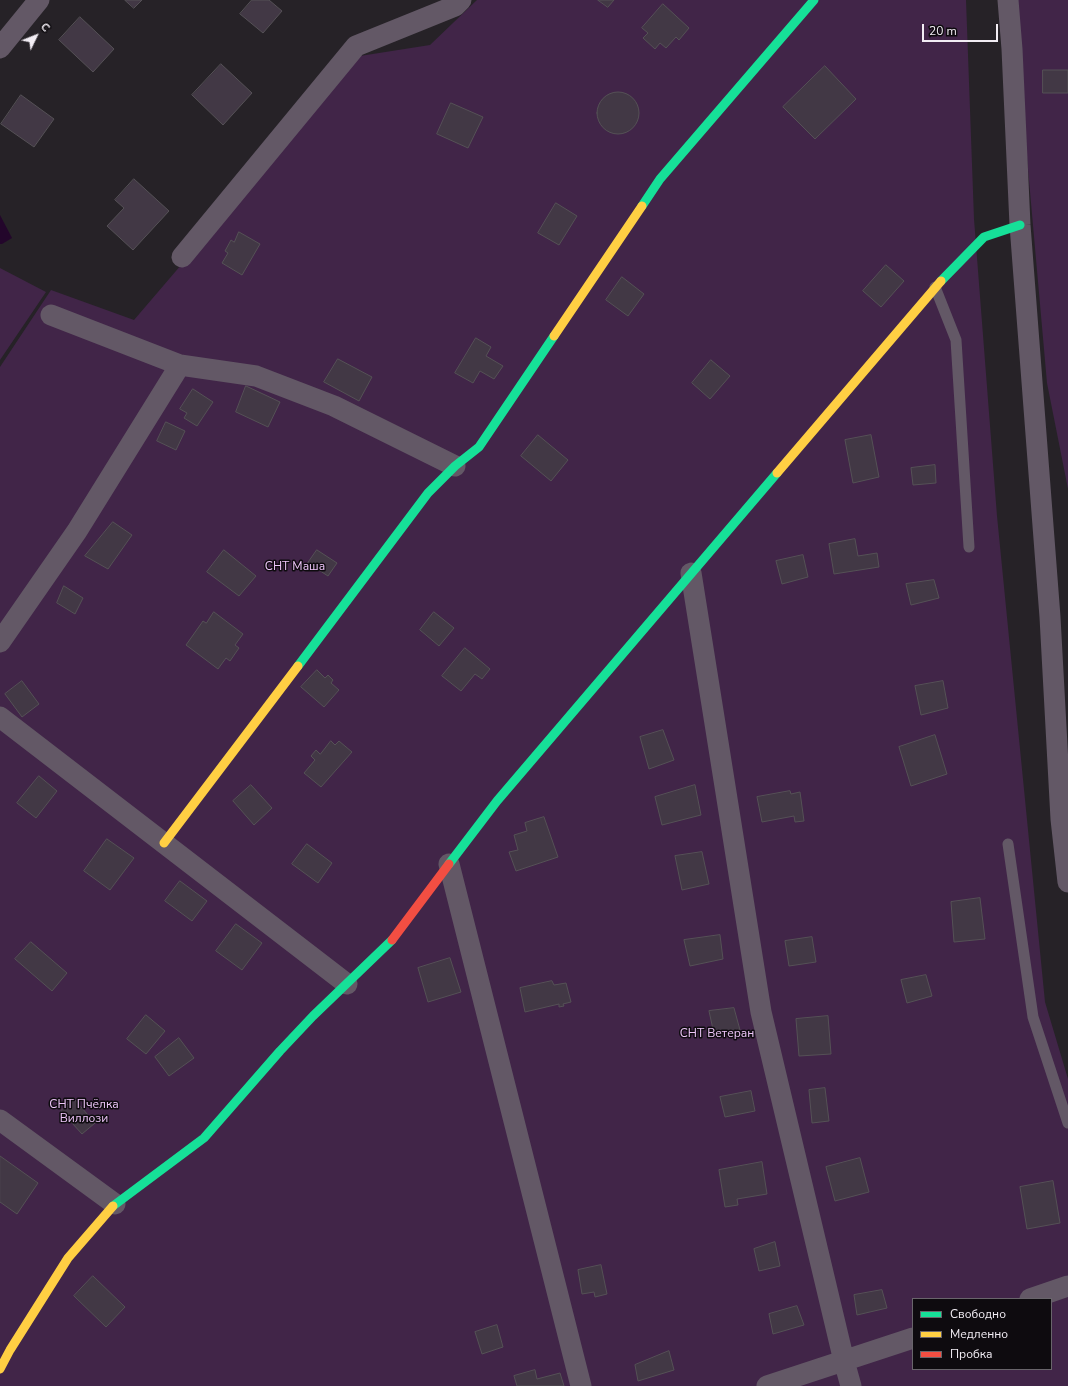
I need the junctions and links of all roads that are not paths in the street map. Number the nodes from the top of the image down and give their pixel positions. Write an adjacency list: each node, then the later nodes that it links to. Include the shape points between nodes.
1 (39, 0): 5 (street)
2 (461, 0): 7 (street, via 455,6 356,46)
3 (814, 0): 11 (street, via 660,179 479,447)
4 (1008, 0): 6 (street)
5 (0, 48)
6 (1020, 225): 8 (street, via 984,237); 19 (street, via 1050,617 1061,819)
7 (182, 257)
8 (935, 287): 12 (lane, via 956,340); 13 (street)
9 (51, 315): 10 (street)
10 (180, 365): 11 (street, via 256,376 334,406); 14 (street, via 77,531)
11 (455, 466): 16 (street, via 428,493)
12 (970, 548)
13 (691, 573): 18 (street, via 497,801); 27 (street, via 761,1012)
14 (0, 642)
15 (0, 717): 16 (street)
16 (164, 843): 20 (street)
17 (1008, 844): 22 (lane, via 1033,1017)
18 (449, 864): 20 (street, via 389,943); 29 (street)
19 (1068, 882)
20 (347, 984): 23 (street, via 280,1051 204,1138)
21 (0, 1120): 23 (street)
22 (1068, 1123)
23 (115, 1204): 28 (street, via 68,1258)
24 (1068, 1286): 25 (street)
25 (1033, 1298)
26 (912, 1338): 27 (street)
27 (844, 1361): 30 (street); 31 (street)
28 (0, 1369)
29 (581, 1386)
30 (767, 1386)
31 (851, 1386)

